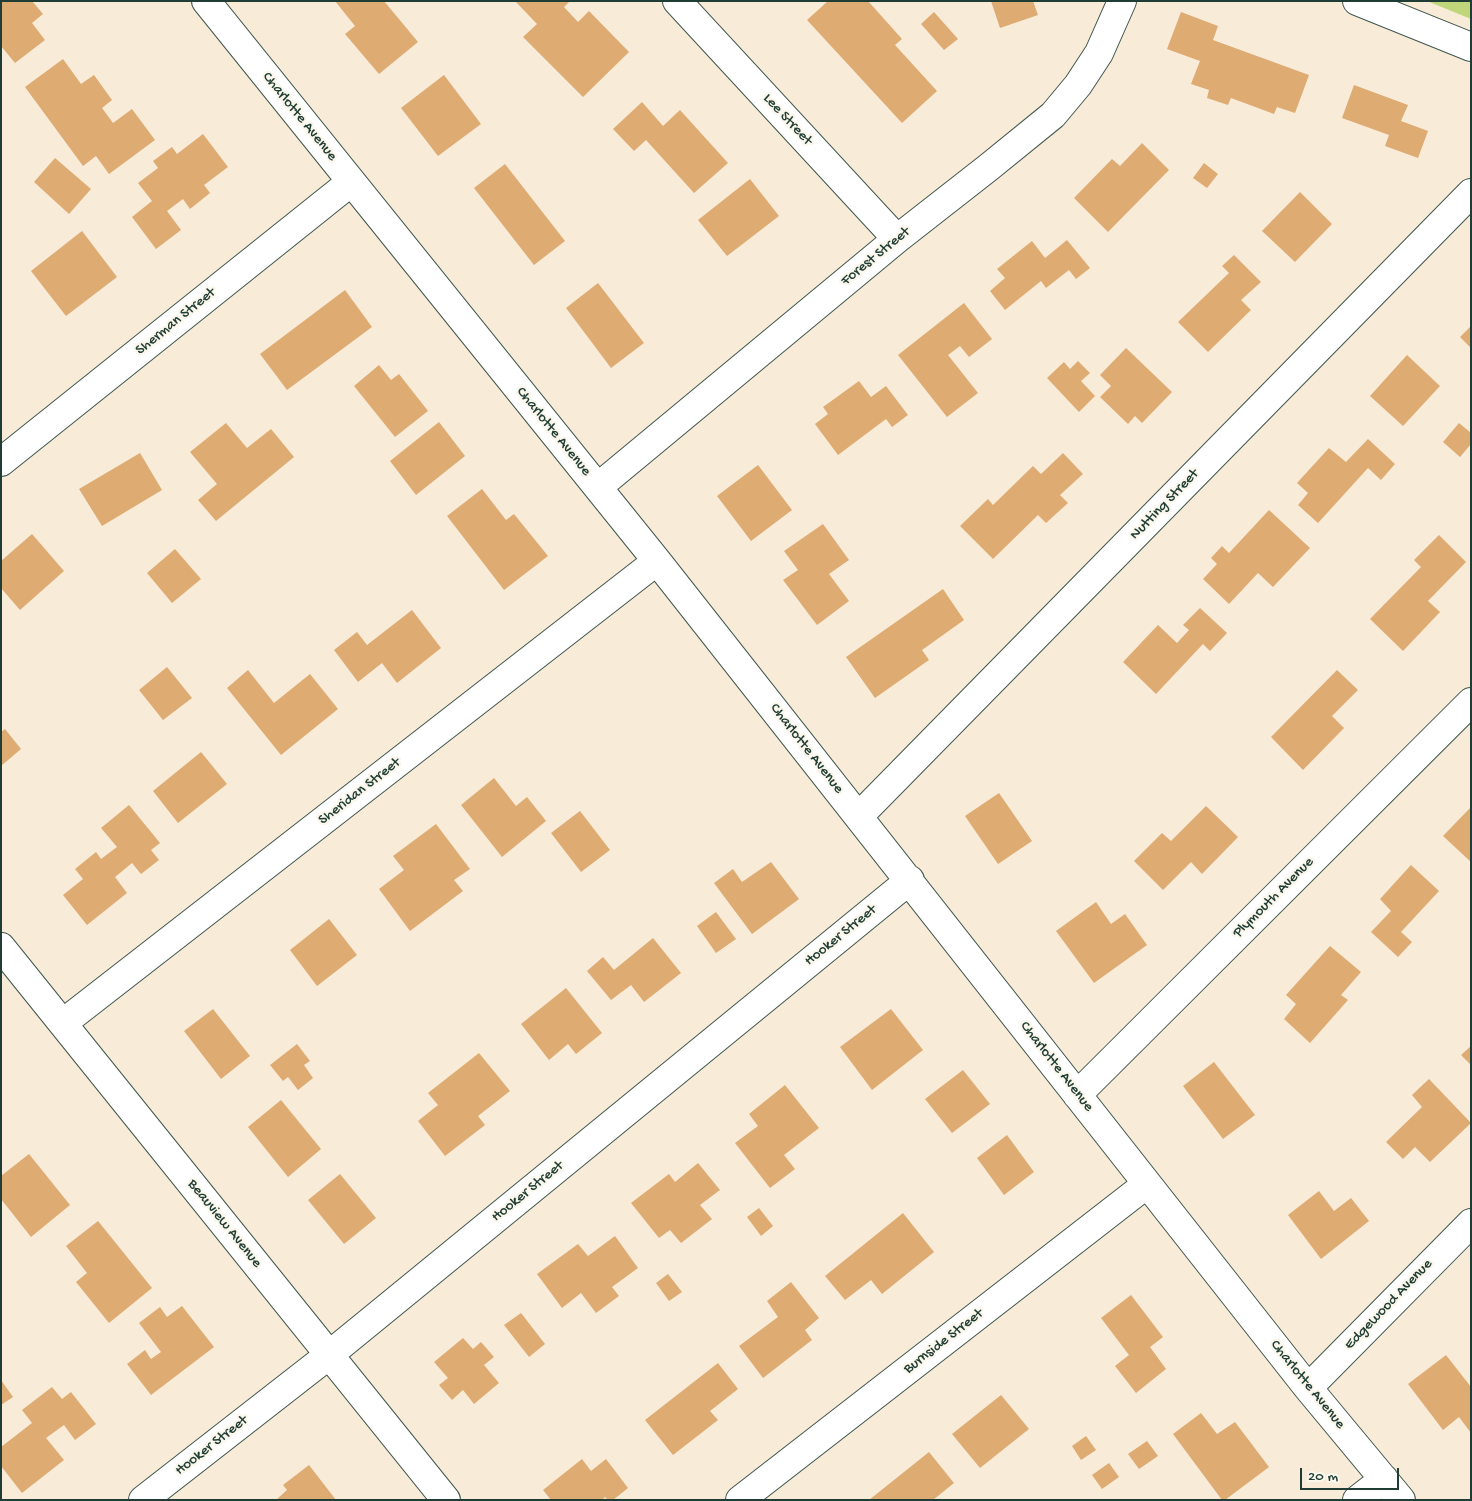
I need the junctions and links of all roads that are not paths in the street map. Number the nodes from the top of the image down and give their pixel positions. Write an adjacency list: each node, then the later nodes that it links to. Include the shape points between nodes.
1 (206, 1): 6 (street, Charlotte Avenue)
2 (677, 1): 8 (street, Lee Street)
3 (1122, 1): 8 (street, Forest Street, via 1099,53 1078,85 1052,115)
4 (1357, 1): 5 (street)
5 (1471, 47)
6 (351, 182): 9 (street, Sherman Street); 10 (street, Charlotte Avenue)
7 (1471, 193): 13 (street, Nutting Street)
8 (897, 239): 10 (street, Forest Street)
9 (1, 462)
10 (598, 487): 11 (street, Charlotte Avenue)
11 (657, 561): 13 (street, Charlotte Avenue); 16 (street, Sheridan Street)
12 (1471, 702): 17 (street, Plymouth Avenue)
13 (859, 816): 14 (street, Charlotte Avenue)
14 (910, 880): 17 (street, Charlotte Avenue); 20 (street, Hooker Street)
15 (1, 948): 16 (street, Beauview Avenue)
16 (62, 1023): 20 (street, Beauview Avenue)
17 (1077, 1095): 18 (street, Charlotte Avenue)
18 (1147, 1184): 21 (street, Charlotte Avenue); 25 (street, Burnside Street)
19 (1471, 1223): 21 (street, Edgewood Avenue)
20 (329, 1354): 23 (street, Hooker Street); 24 (street, Beauview Avenue)
21 (1308, 1388): 22 (street, Charlotte Avenue)
22 (1384, 1479): 26 (street); 27 (street, Charlotte Avenue)
23 (143, 1500)
24 (446, 1500)
25 (740, 1500)
26 (1356, 1500)
27 (1401, 1500)

